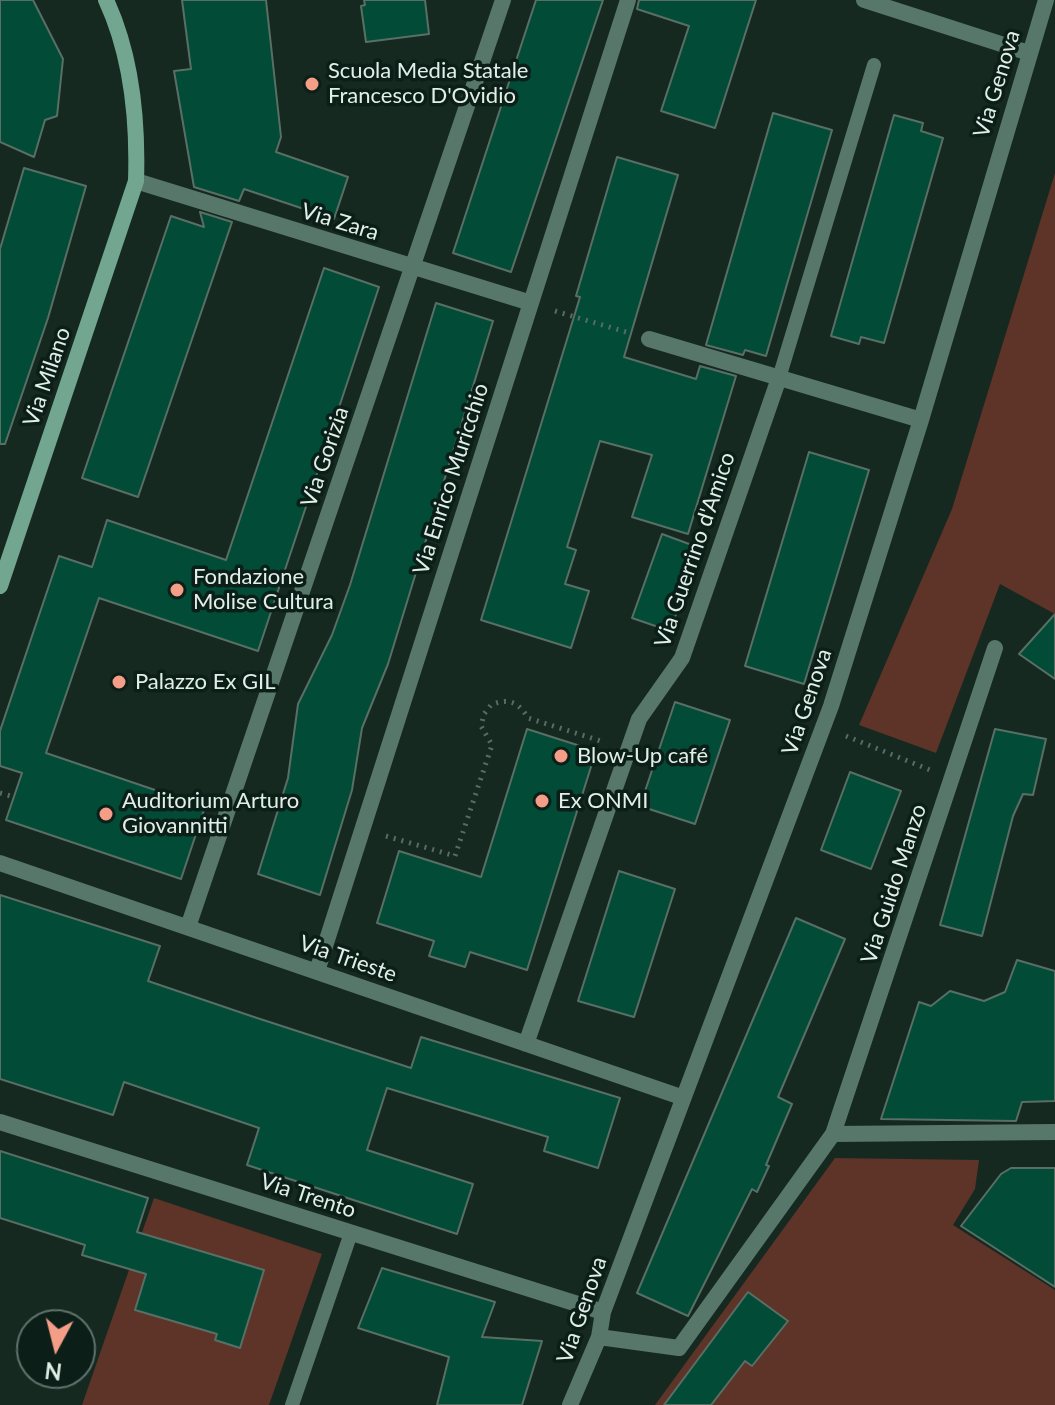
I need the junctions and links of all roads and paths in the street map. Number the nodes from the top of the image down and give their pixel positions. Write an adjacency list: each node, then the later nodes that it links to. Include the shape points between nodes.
1 (106, 0): 9 (street, Via Milano, via 119,29 138,129)
2 (503, 0): 10 (street, Via Gorizia)
3 (628, 0): 11 (street, Via Enrico Muricchio)
4 (864, 0): 6 (street)
5 (1046, 0): 7 (street, Via Genova)
6 (891, 4): 7 (street)
7 (1029, 53): 14 (street, Via Genova)
8 (874, 65): 13 (lane)
9 (136, 181): 10 (street, Via Zara); 15 (street, Via Milano)
10 (412, 268): 11 (street, Via Zara); 24 (street, Via Gorizia)
11 (531, 303): 12 (path); 22 (street, Via Enrico Muricchio)
12 (649, 339): 13 (street)
13 (779, 378): 14 (street); 18 (street, Via Guerrino d'Amico, via 682,658 639,719)
14 (921, 420): 17 (street, Via Genova)
15 (0, 586)
16 (995, 648): 19 (street, Via Guido Manzo)
17 (823, 726): 19 (path); 27 (street, Via Genova)
18 (628, 749): 22 (path, via 528,718 522,707 501,701 484,714 481,726 492,745 455,856); 26 (street, Via Guerrino d'Amico)
19 (952, 779): 30 (street, Via Guido Manzo)
20 (0, 793): 21 (path)
21 (14, 797)
22 (362, 829): 25 (street, Via Enrico Muricchio)
23 (0, 863): 24 (street, Via Trieste)
24 (188, 927): 25 (street, Via Trieste)
25 (317, 971): 26 (street, Via Trieste)
26 (526, 1044): 27 (street, Via Trieste)
27 (681, 1097): 32 (street, Via Genova)
28 (0, 1122): 31 (street, Via Trento)
29 (1055, 1132): 30 (street)
30 (833, 1134): 33 (street, Via Guido Manzo, via 679,1348)
31 (351, 1233): 32 (street, Via Trento); 34 (lane)
32 (603, 1312): 33 (street, Via Genova)
33 (599, 1337): 35 (street, Via Genova)
34 (292, 1405)
35 (570, 1405)

